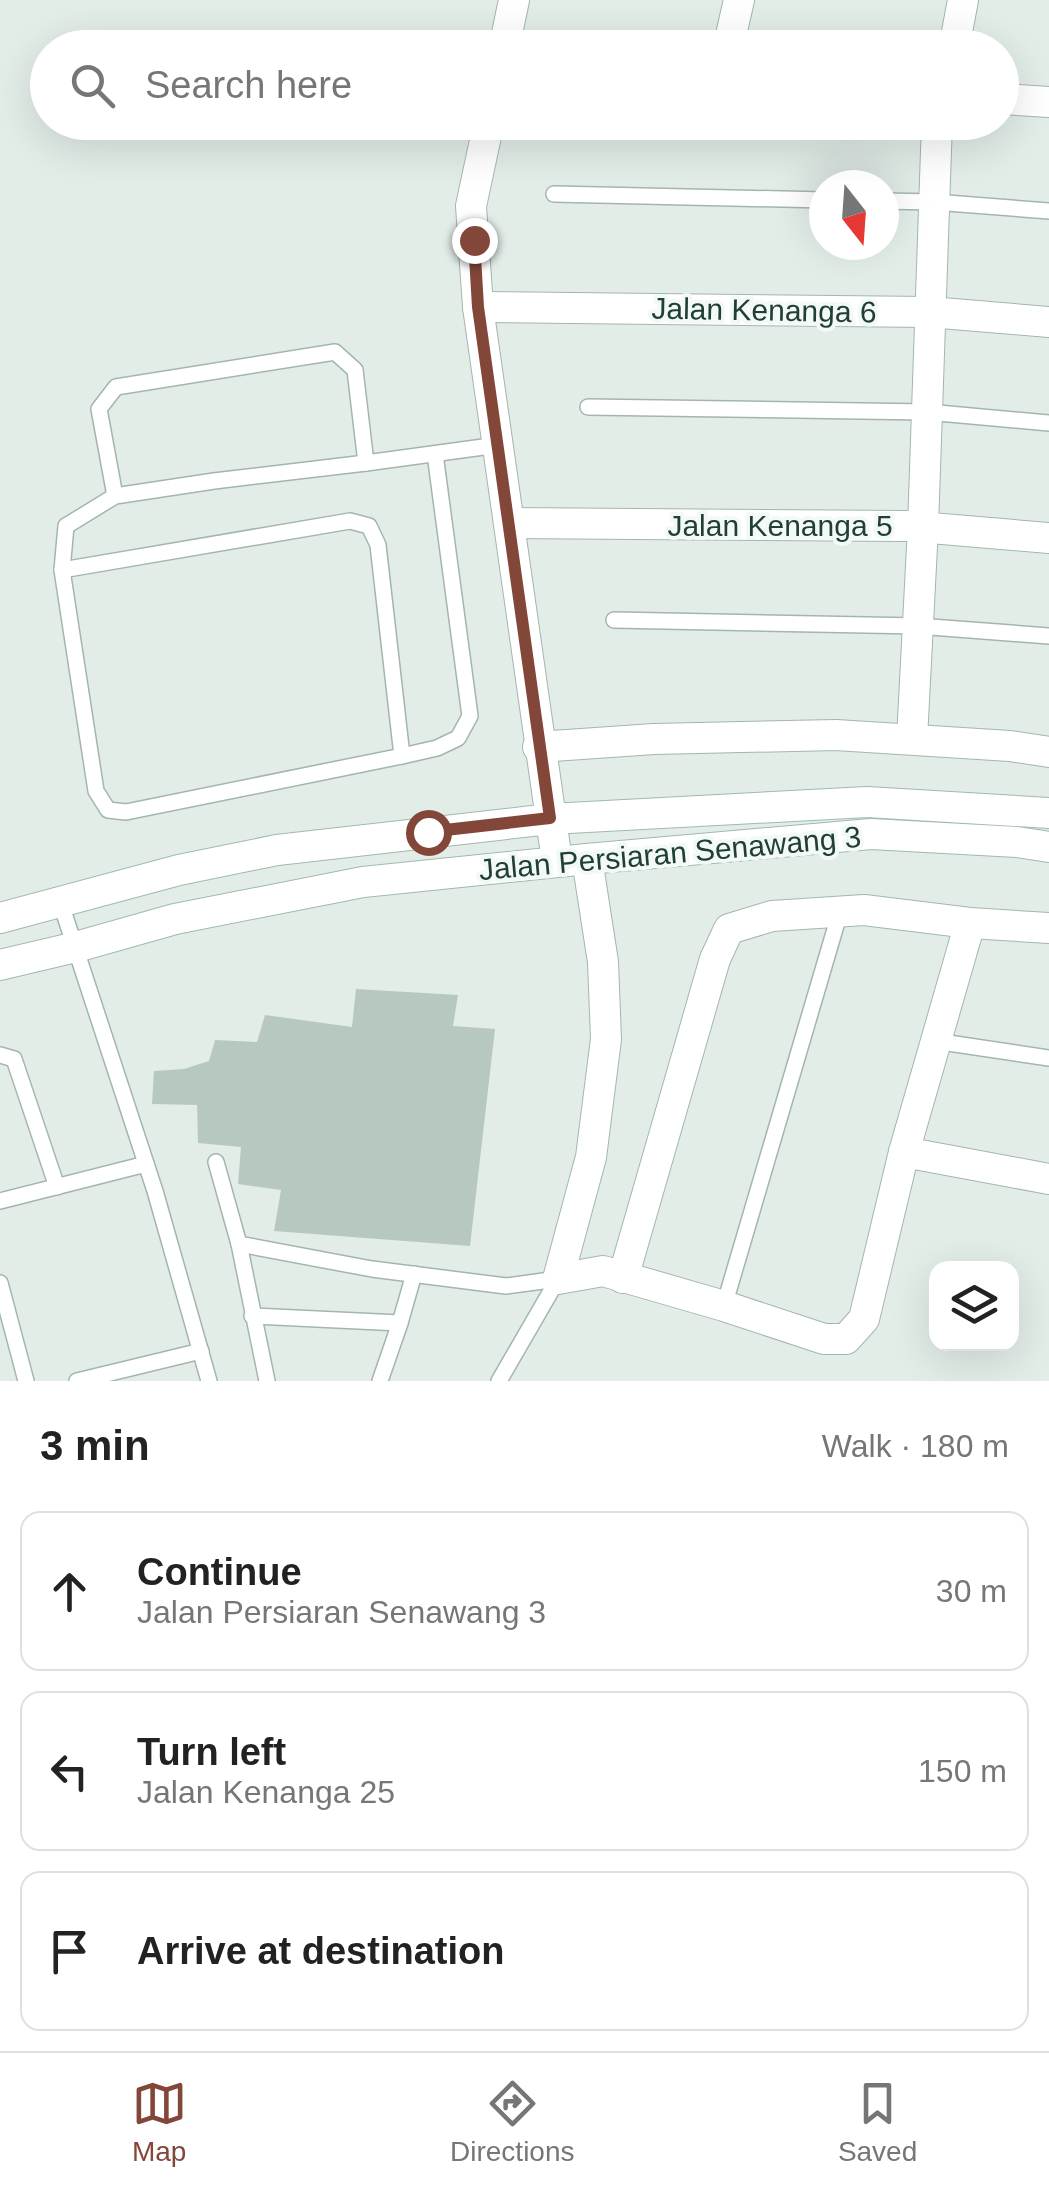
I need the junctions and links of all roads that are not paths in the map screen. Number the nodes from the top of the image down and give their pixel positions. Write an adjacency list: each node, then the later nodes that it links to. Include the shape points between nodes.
1 (514, 0): 4 (street)
2 (739, 0): 5 (street)
3 (963, 0): 6 (street)
4 (508, 30)
5 (732, 30)
6 (957, 30)
7 (1019, 100): 8 (street)
8 (1049, 102)
9 (484, 140): 16 (street, via 471,206)
10 (936, 140): 14 (street)
11 (554, 194): 12 (lane)
12 (809, 200)
13 (899, 201): 14 (lane)
14 (934, 202): 15 (lane); 17 (street)
15 (1049, 211)
16 (478, 307): 17 (street, Jalan Kenanga 6); 22 (street)
17 (929, 312): 18 (street, Jalan Kenanga 6); 20 (street)
18 (1049, 322)
19 (588, 406): 20 (lane)
20 (927, 412): 21 (lane); 27 (street)
21 (1049, 423)
22 (498, 446): 23 (lane); 26 (street)
23 (435, 454): 24 (lane); 36 (lane, via 470,716 458,738)
24 (366, 463): 25 (lane); 25 (lane, via 355,370 334,352 116,387 99,409)
25 (115, 496): 29 (lane, via 66,526)
26 (510, 523): 27 (street, Jalan Kenanga 5); 34 (street)
27 (924, 527): 28 (street, Jalan Kenanga 5); 31 (street)
28 (1049, 538)
29 (62, 570): 36 (lane, via 350,520 369,526 378,545); 36 (lane, via 96,792 108,810 126,812)
30 (614, 620): 31 (lane)
31 (918, 626): 32 (lane); 33 (street)
32 (1049, 636)
33 (912, 740): 34 (street, via 836,735); 35 (street)
34 (539, 746): 38 (street)
35 (1049, 752)
36 (402, 756)
37 (1049, 813): 38 (street, Jalan Persiaran Senawang 3, via 867,802)
38 (550, 818): 40 (street); 41 (street, Jalan Persiaran Senawang 3, via 277,850)
39 (1049, 846): 40 (street, Jalan Persiaran Senawang 3, via 870,834)
40 (572, 860): 46 (street, Jalan Persiaran Senawang 3, via 363,882); 60 (street, via 604,962 606,1039 590,1156)
41 (60, 901): 43 (street, Jalan Persiaran Senawang 3); 46 (lane)
42 (840, 912): 44 (street); 59 (street, via 772,916 730,929 714,959); 62 (lane)
43 (0, 918)
44 (970, 923): 45 (street); 48 (street)
45 (1049, 928)
46 (76, 946): 47 (street, Jalan Persiaran Senawang 3); 53 (lane)
47 (0, 964)
48 (935, 1040): 50 (lane); 51 (street)
49 (0, 1056): 55 (lane, via 14,1060)
50 (1049, 1058)
51 (904, 1152): 54 (street); 62 (street, via 864,1320 846,1339 824,1340)
52 (216, 1162): 57 (lane)
53 (146, 1164): 55 (lane); 65 (lane)
54 (1049, 1179)
55 (57, 1187): 56 (lane)
56 (0, 1201)
57 (239, 1244): 58 (lane); 63 (lane)
58 (414, 1274): 60 (lane, via 506,1286); 64 (lane)
59 (623, 1278): 60 (street, via 603,1271); 62 (street)
60 (558, 1279): 71 (lane)
61 (0, 1283): 66 (lane)
62 (724, 1306)
63 (252, 1316): 64 (lane); 69 (lane)
64 (400, 1323): 70 (lane)
65 (200, 1351): 67 (lane); 68 (lane)
66 (26, 1381)
67 (77, 1381)
68 (209, 1381)
69 (267, 1381)
70 (380, 1381)
71 (499, 1381)

